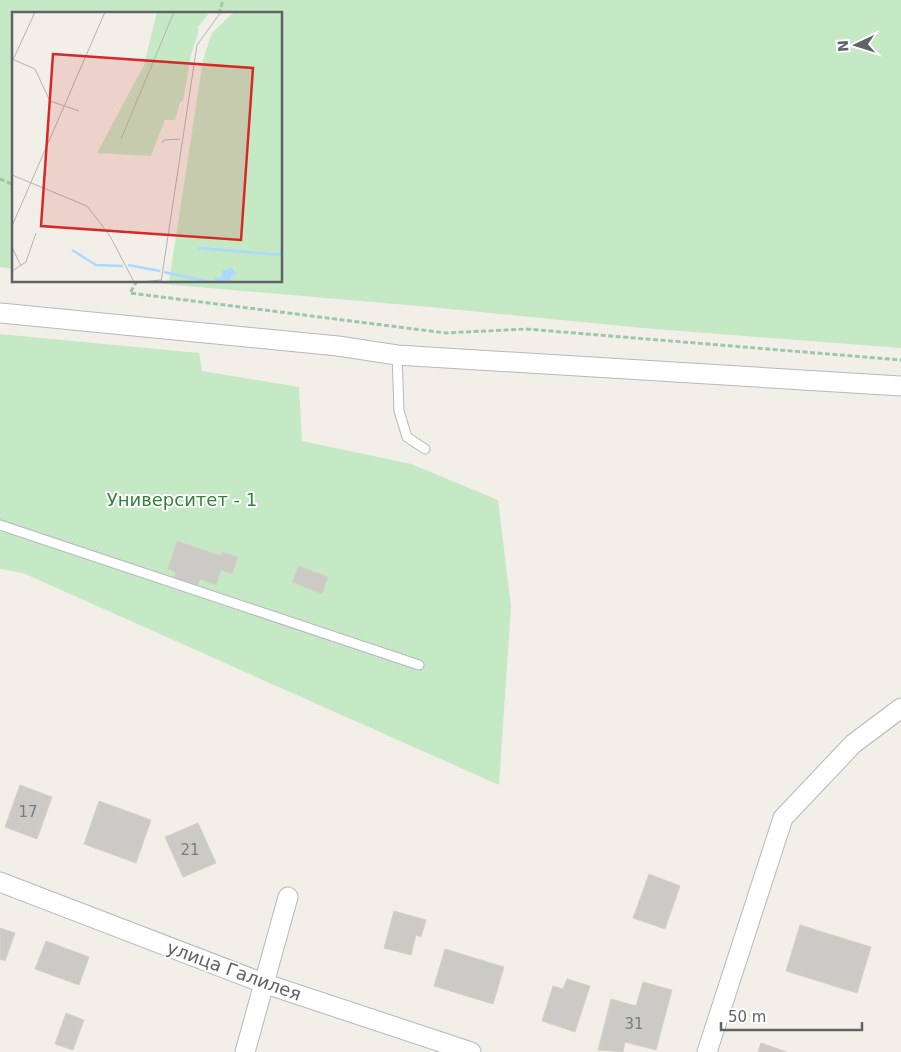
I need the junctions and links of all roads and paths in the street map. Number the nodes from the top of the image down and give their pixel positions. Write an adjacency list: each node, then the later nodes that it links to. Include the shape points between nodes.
1 (0, 179): 2 (path)
2 (12, 184)
3 (136, 282): 6 (path, via 130,293 418,330 526,330)
4 (0, 313): 5 (street, via 338,346)
5 (397, 356): 7 (street); 8 (lane, via 399,411 407,437)
6 (901, 360)
7 (901, 386)
8 (425, 449)
9 (0, 525): 10 (lane)
10 (419, 665)
11 (901, 708): 17 (street, via 853,744 783,818)
12 (0, 882): 14 (street, улица Галилея)
13 (288, 897): 14 (street)
14 (263, 983): 15 (street); 16 (street, улица Галилея)
15 (245, 1052)
16 (471, 1052)
17 (707, 1052)

